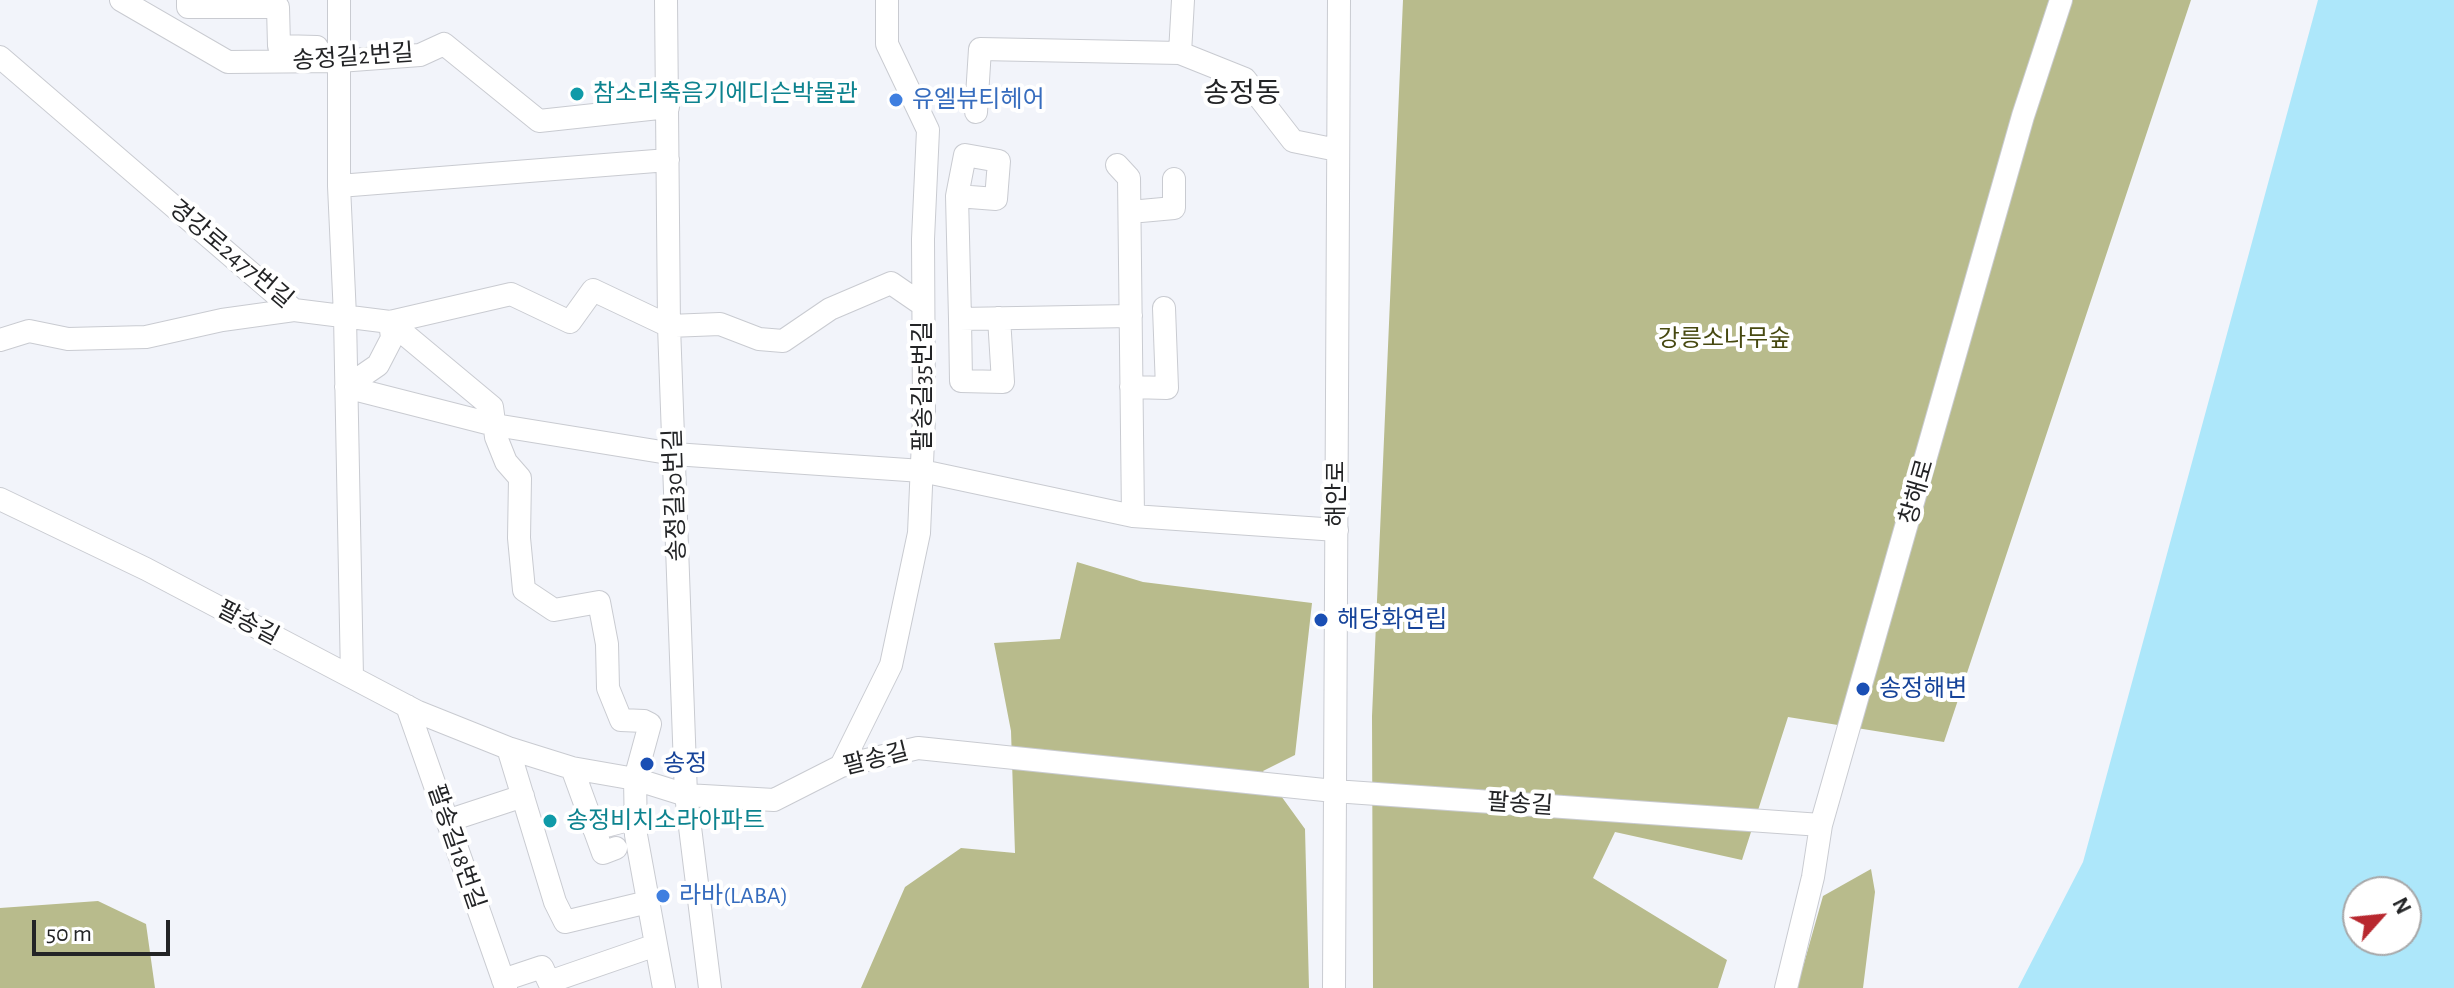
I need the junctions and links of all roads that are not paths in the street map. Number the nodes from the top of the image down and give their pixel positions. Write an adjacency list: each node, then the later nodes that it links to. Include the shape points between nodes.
1 (121, 0): 10 (street, 송정길2번길, via 228,62)
2 (188, 0): 10 (street, via 188,7 278,7 279,46)
3 (339, 0): 10 (street)
4 (666, 0): 12 (street, 송정길30번길)
5 (887, 0): 21 (street, 팔송길35번길, via 887,44 928,130)
6 (1183, 0): 9 (street)
7 (1339, 0): 14 (street, 해안로)
8 (2061, 0): 50 (street, 창해로, via 2023,116)
9 (1180, 53): 13 (street, via 980,49); 14 (street, via 1245,79 1293,141)
10 (339, 54): 12 (street, 송정길2번길, via 420,55 444,44 539,121); 18 (street)
11 (0, 57): 23 (street, 경강로2477번길)
12 (668, 107): 15 (street, 송정길30번길)
13 (976, 112)
14 (1337, 150): 38 (street, 해안로)
15 (668, 160): 18 (street); 29 (street, 송정길30번길)
16 (1117, 165): 20 (street, via 1129,178)
17 (1174, 179): 20 (street, via 1174,208)
18 (339, 186): 24 (street)
19 (957, 196): 27 (street)
20 (1130, 212): 25 (street)
21 (923, 305): 29 (street, via 891,283 830,309 783,341 759,339 720,324); 35 (street, 팔송길35번길)
22 (1164, 308): 32 (street, via 1167,388)
23 (294, 310): 24 (street, 경강로2477번길); 30 (street, via 146,337 68,339 29,331)
24 (345, 316): 28 (street, 경강로2477번길); 31 (street)
25 (1131, 316): 26 (street); 32 (street)
26 (999, 318): 27 (street); 27 (street, via 1003,382 961,381)
27 (960, 319)
28 (390, 322): 29 (street, 경강로2477번길, via 511,294 570,322 593,290); 31 (street, via 392,338 378,365); 33 (street, via 492,407)
29 (669, 326): 34 (street, 송정길30번길)
30 (0, 340)
31 (346, 387): 33 (street); 39 (street)
32 (1131, 387): 37 (street)
33 (495, 425): 34 (street); 44 (street, via 506,462 520,478 524,590 554,610 599,602 608,688 621,720 650,724)
34 (674, 454): 35 (street); 46 (street, 송정길30번길)
35 (922, 471): 37 (street); 42 (street, 팔송길35번길, via 919,533 891,665)
36 (0, 499): 39 (street, 팔송길)
37 (1133, 516): 38 (street)
38 (1337, 530): 45 (street, 해안로)
39 (352, 677): 40 (street, 팔송길)
40 (407, 706): 41 (street, 팔송길); 49 (street, 팔송길18번길)
41 (508, 748): 43 (street, 팔송길); 47 (street)
42 (841, 766): 45 (street, 팔송길, via 918,748); 46 (street, 팔송길, via 774,800)
43 (572, 768): 44 (street, 팔송길); 51 (street)
44 (635, 779): 46 (street, 팔송길); 48 (street)
45 (1334, 791): 50 (street, 팔송길); 58 (street, 해안로)
46 (686, 795): 57 (street, 송정길30번길)
47 (523, 796): 49 (street); 53 (street, via 565,922)
48 (636, 818): 51 (street); 53 (street)
49 (447, 821): 55 (street, 팔송길18번길)
50 (1821, 825): 59 (street, 창해로)
51 (594, 829): 52 (street, via 603,853)
52 (616, 848)
53 (648, 902): 54 (street)
54 (656, 945): 55 (street, via 549,982 542,967); 56 (street)
55 (504, 984)
56 (664, 988)
57 (710, 988)
58 (1334, 988)
59 (1786, 988)

